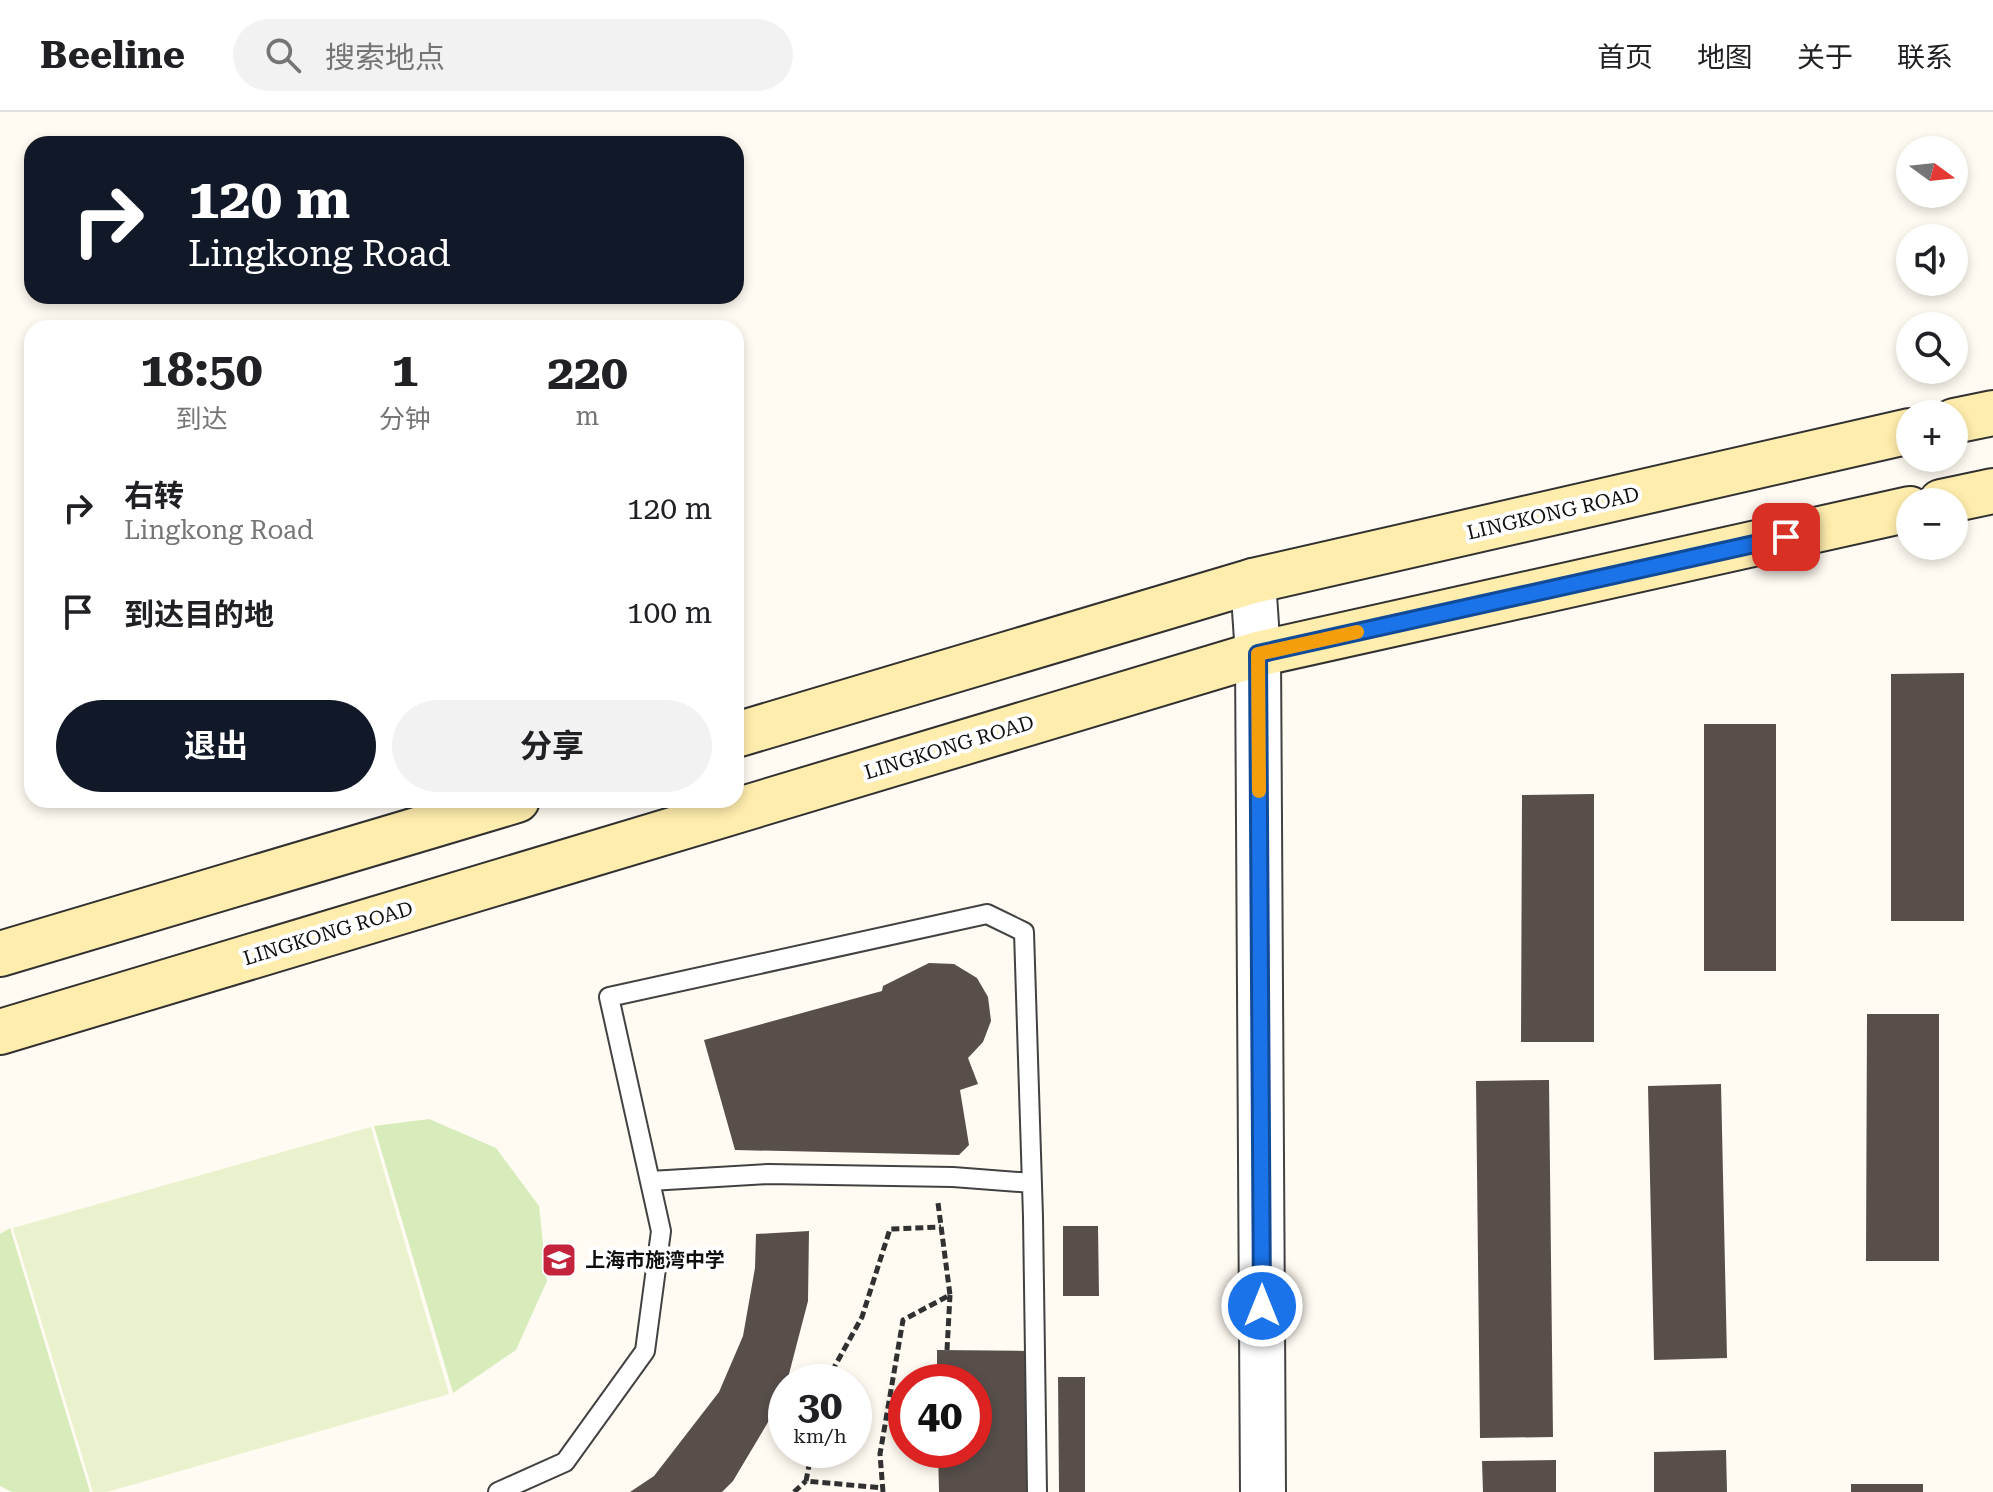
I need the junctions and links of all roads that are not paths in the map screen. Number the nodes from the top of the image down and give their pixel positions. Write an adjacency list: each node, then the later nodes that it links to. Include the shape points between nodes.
1 (1993, 413): 2 (main road)
2 (1968, 418)
3 (1896, 434): 7 (main road, LINGKONG ROAD)
4 (1993, 491): 5 (main road)
5 (1968, 496)
6 (1896, 512): 8 (main road, LINGKONG ROAD)
7 (1253, 581): 8 (street); 9 (main road, LINGKONG ROAD)
8 (1258, 654): 12 (main road, LINGKONG ROAD); 17 (street)
9 (744, 733)
10 (490, 808): 11 (main road)
11 (0, 954)
12 (0, 1032)
13 (650, 1181): 14 (lane, via 768,1174); 14 (lane, via 609,997 987,914 1024,932); 15 (lane, via 661,1231 645,1351 565,1462)
14 (1032, 1183): 16 (lane)
15 (498, 1492)
16 (1037, 1492)
17 (1263, 1492)

